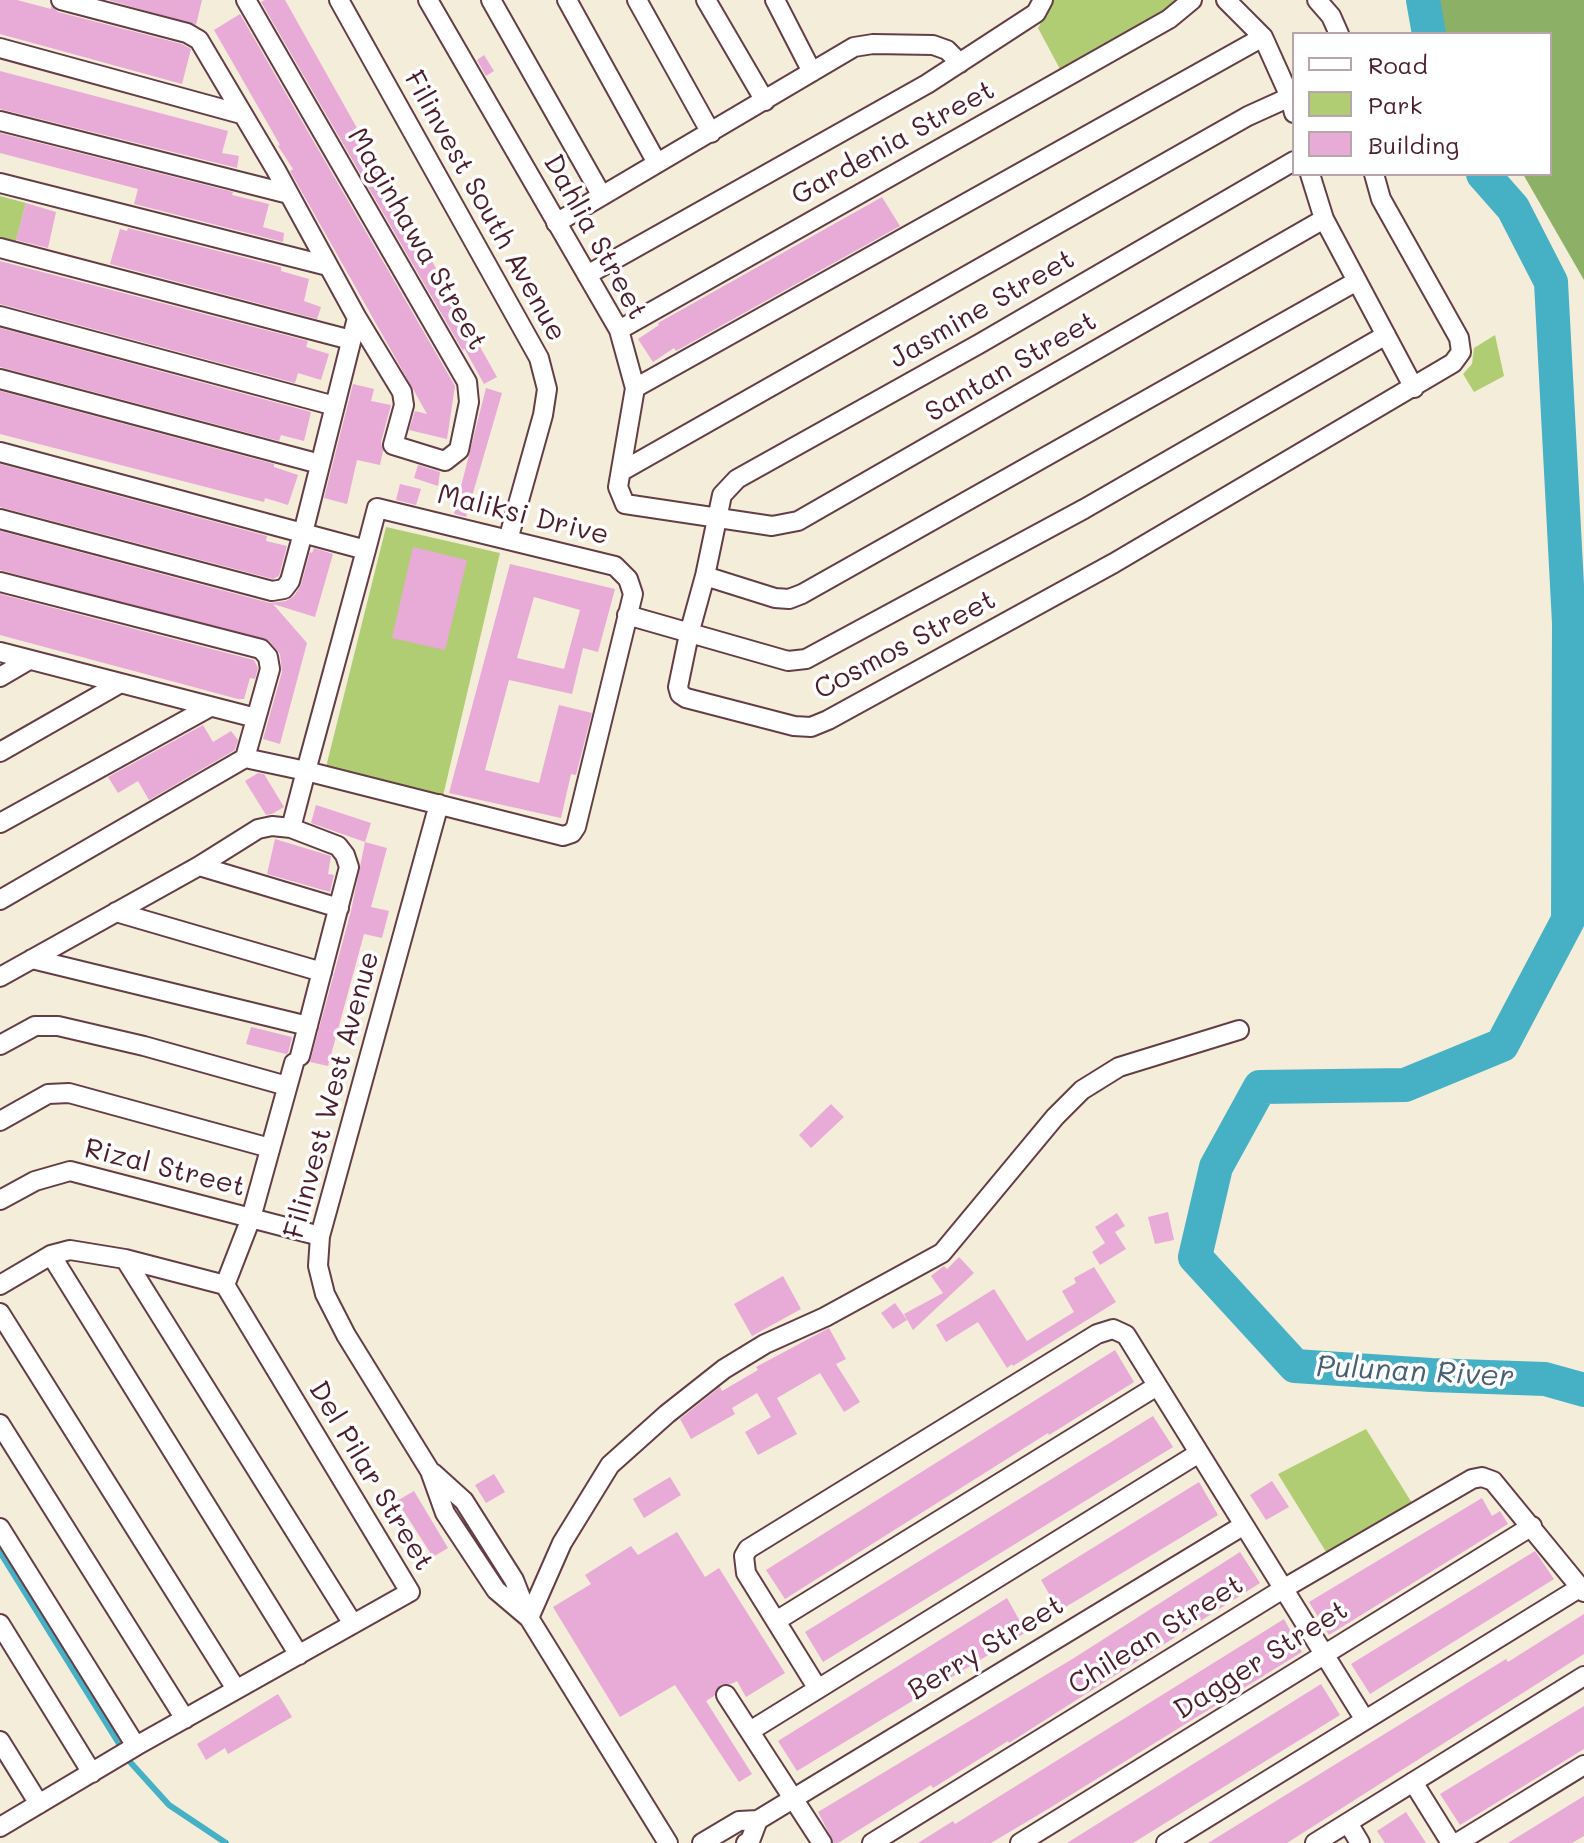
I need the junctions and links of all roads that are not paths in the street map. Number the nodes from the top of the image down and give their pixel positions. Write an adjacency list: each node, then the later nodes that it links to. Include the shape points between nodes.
1 (61, 0): 21 (street, via 199,40)
2 (246, 0): 38 (street, Maginhawa Street, via 467,382 469,402 453,457 445,461 393,445 404,405 402,392)
3 (339, 0): 52 (street, Filinvest South Avenue, via 539,358 547,389 543,415)
4 (428, 0): 32 (street, Dahlia Street)
5 (491, 0): 30 (street)
6 (567, 0): 25 (street)
7 (637, 0): 23 (street)
8 (706, 0): 19 (street)
9 (775, 0): 18 (street)
10 (1192, 0): 39 (street, Gardenia Street, via 1169,19)
11 (1226, 0): 15 (street)
12 (1317, 0): 14 (street)
13 (1040, 7): 17 (street)
14 (1338, 32)
15 (1263, 37): 20 (street); 43 (street)
16 (0, 48): 21 (street)
17 (960, 63): 18 (street, via 933,45 873,44 854,47); 35 (street)
18 (812, 72): 19 (street)
19 (765, 101): 23 (street)
20 (1292, 105): 48 (street, via 1248,116)
21 (241, 114): 29 (street)
22 (0, 121): 29 (street)
23 (711, 133): 25 (street)
24 (1292, 162): 50 (street, Jasmine Street, via 737,479 722,495)
25 (657, 163): 30 (street)
26 (1311, 176): 31 (street)
27 (1375, 176): 44 (street, via 1381,199 1459,338 1461,352 1453,363)
28 (0, 183): 34 (street)
29 (289, 194): 34 (street)
30 (602, 196): 32 (street)
31 (1324, 219): 36 (street); 50 (street, Santan Street, via 798,521 772,526)
32 (556, 223): 35 (street, Dahlia Street)
33 (0, 248): 41 (street)
34 (328, 266): 38 (street)
35 (587, 275): 39 (street, Dahlia Street)
36 (1357, 281): 40 (street); 54 (street, via 789,599)
37 (0, 316): 45 (street)
38 (357, 318): 41 (street)
39 (619, 330): 43 (street, Dahlia Street)
40 (1386, 335): 44 (street); 57 (street, via 1084,509 806,659 788,661)
41 (351, 340): 45 (street)
42 (0, 379): 47 (street)
43 (635, 388): 48 (street, Dahlia Street)
44 (1414, 388): 57 (street, Cosmos Street, via 1114,563 811,727 680,694)
45 (335, 406): 47 (street)
46 (0, 452): 51 (street)
47 (320, 464): 51 (street)
48 (622, 471): 50 (street, Dahlia Street, via 618,487 625,504)
49 (0, 519): 51 (street, via 272,591 284,589 290,581)
50 (715, 519): 54 (street)
51 (303, 533): 53 (street)
52 (508, 540): 53 (street, Maliksi Drive, via 377,508); 56 (street, Maliksi Drive, via 615,566 633,594)
53 (366, 550): 66 (street, Maliksi Drive)
54 (705, 576): 57 (street)
55 (0, 582): 63 (street, via 261,649 270,669)
56 (627, 615): 57 (street); 67 (street, Maliksi Drive, via 572,833 563,836)
57 (689, 634)
58 (0, 652): 59 (street)
59 (29, 660): 60 (street); 61 (street)
60 (0, 677)
61 (119, 684): 62 (street); 64 (street)
62 (208, 708): 63 (street); 68 (street)
63 (256, 718): 65 (street)
64 (0, 752)
65 (245, 758): 66 (street); 71 (street)
66 (306, 771): 67 (street, Maliksi Drive); 69 (street)
67 (439, 804): 85 (street, Filinvest West Avenue)
68 (0, 823)
69 (291, 828): 70 (street, via 258,829); 72 (street, via 338,846 345,855 349,867)
70 (199, 866): 72 (street); 73 (street)
71 (0, 900)
72 (339, 908): 75 (street)
73 (116, 912): 74 (street); 75 (street)
74 (32, 959): 76 (street); 77 (street)
75 (322, 972): 77 (street)
76 (0, 977)
77 (308, 1026): 80 (street)
78 (1239, 1030): 99 (street, via 1119,1067 1082,1090 942,1253 755,1350 667,1414 610,1465 562,1543)
79 (0, 1045): 80 (street, via 35,1026 58,1026)
80 (287, 1086): 82 (street)
81 (0, 1121): 82 (street, via 48,1094 69,1093)
82 (270, 1148): 84 (street)
83 (0, 1200): 84 (street, Rizal Street, via 35,1181 70,1171)
84 (251, 1218): 85 (street, Rizal Street); 89 (street)
85 (320, 1236): 99 (street, Filinvest West Avenue, via 318,1266 325,1294 346,1335 430,1471 464,1501 514,1580)
86 (51, 1255): 87 (street, via 79,1250); 88 (street); 104 (street)
87 (125, 1259): 89 (street); 102 (street)
88 (0, 1285)
89 (225, 1285): 102 (street, Del Pilar Street, via 410,1592)
90 (0, 1313): 106 (street)
91 (1157, 1386): 93 (street); 100 (street); 100 (street, via 1126,1335 1113,1329 1097,1334 781,1527 744,1556 746,1573)
92 (0, 1424): 109 (street)
93 (1199, 1453): 94 (street); 107 (street)
94 (1244, 1525): 97 (street); 117 (street, Berry Street)
95 (1532, 1526): 97 (street, Chilean Street, via 1493,1481 1472,1479); 98 (street); 103 (street, Dagger Street)
96 (0, 1528): 113 (street)
97 (1283, 1589): 103 (street); 127 (street, Chilean Street)
98 (1582, 1590): 110 (street)
99 (529, 1618): 123 (street, Filinvest West Avenue)
100 (776, 1621): 107 (street)
101 (0, 1624): 115 (street)
102 (353, 1624): 104 (street, Del Pilar Street)
103 (1324, 1654): 110 (street); 128 (street, Dagger Street)
104 (299, 1655): 106 (street, Del Pilar Street)
105 (1584, 1676): 116 (street)
106 (236, 1689): 109 (street, Del Pilar Street)
107 (818, 1689): 111 (street)
108 (726, 1695): 111 (street)
109 (185, 1719): 113 (street, Del Pilar Street)
110 (1365, 1720): 122 (street)
111 (750, 1731): 117 (street)
112 (0, 1741): 118 (street)
113 (129, 1751): 115 (street, Del Pilar Street)
114 (1584, 1765): 131 (street)
115 (92, 1773): 118 (street, Del Pilar Street)
116 (1413, 1782): 120 (street); 131 (street)
117 (793, 1798): 119 (street, Berry Street); 126 (street)
118 (39, 1804): 121 (street, Del Pilar Street)
119 (758, 1820): 124 (street, Berry Street, via 739,1821); 125 (street)
120 (1348, 1823): 129 (street); 130 (street)
121 (0, 1827)
122 (1172, 1841)
123 (668, 1843)
124 (702, 1843)
125 (746, 1843)
126 (822, 1843)
127 (872, 1843)
128 (1020, 1843)
129 (1315, 1843)
130 (1360, 1843)
131 (1454, 1843)

